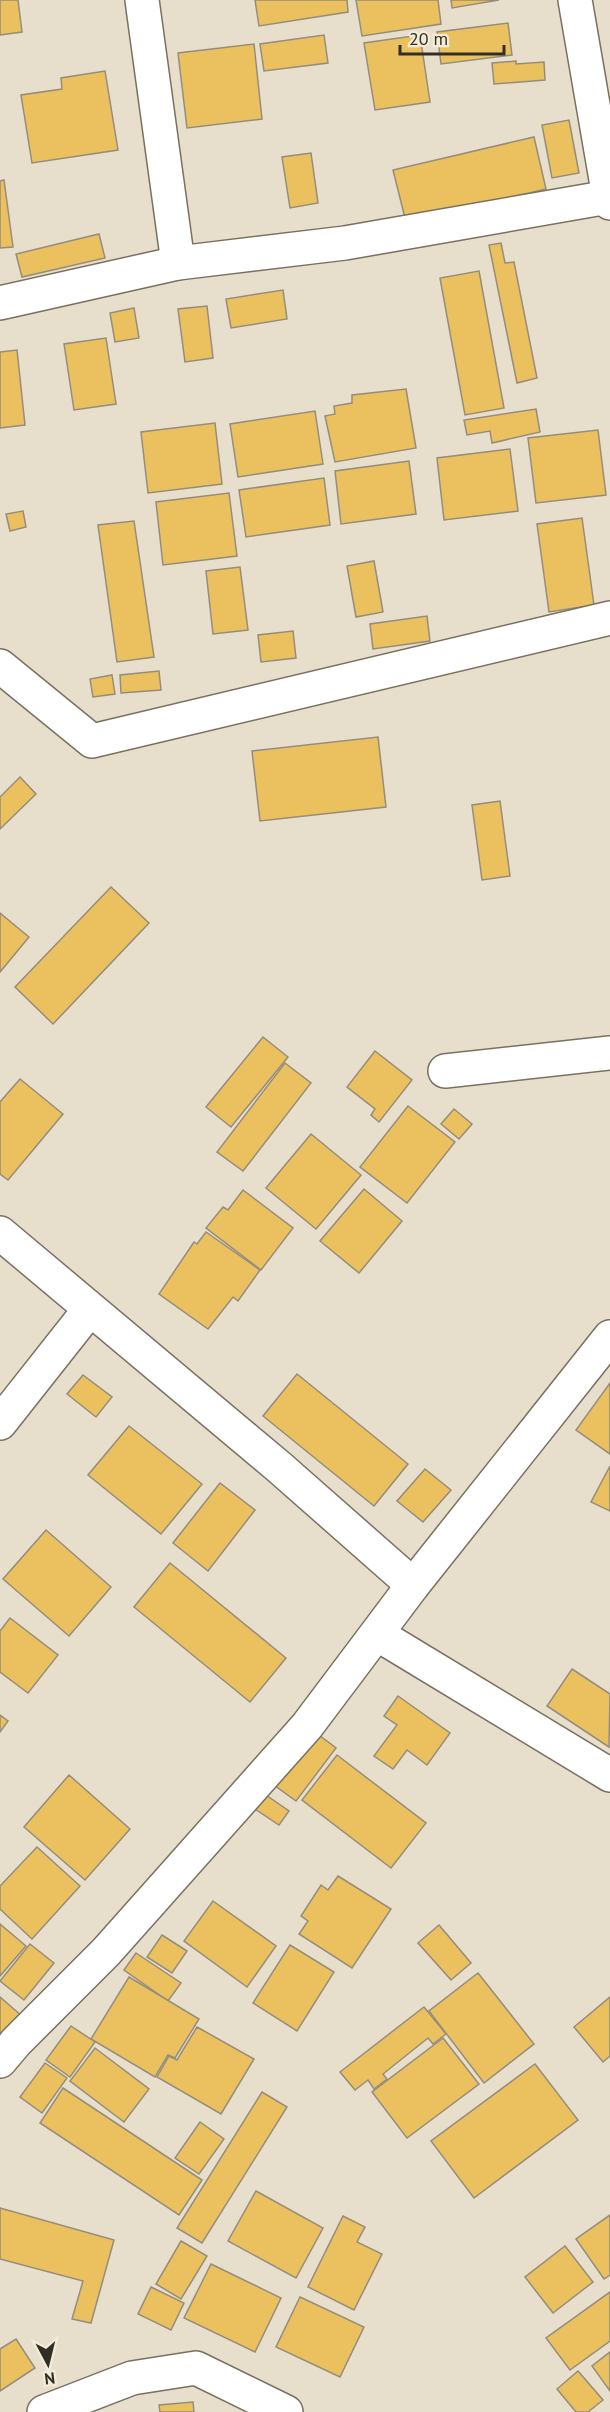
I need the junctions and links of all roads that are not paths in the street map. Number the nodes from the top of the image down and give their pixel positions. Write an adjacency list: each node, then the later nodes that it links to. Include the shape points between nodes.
1 (142, 0): 4 (street)
2 (575, 0): 3 (street)
3 (609, 200): 4 (street, via 345,243)
4 (178, 263): 5 (street)
5 (0, 303)
6 (610, 618): 7 (street, via 92,741)
7 (0, 666)
8 (610, 1053): 9 (street)
9 (445, 1071)
10 (0, 1233): 11 (street)
11 (90, 1309): 13 (street); 14 (street)
12 (610, 1337): 14 (street)
13 (0, 1423)
14 (413, 1585): 15 (street)
15 (377, 1635): 16 (street); 17 (street, via 300,1735 106,1952)
16 (610, 1775)
17 (0, 2061)
18 (45, 2412): 19 (street, via 132,2378 196,2368)
19 (286, 2412)

